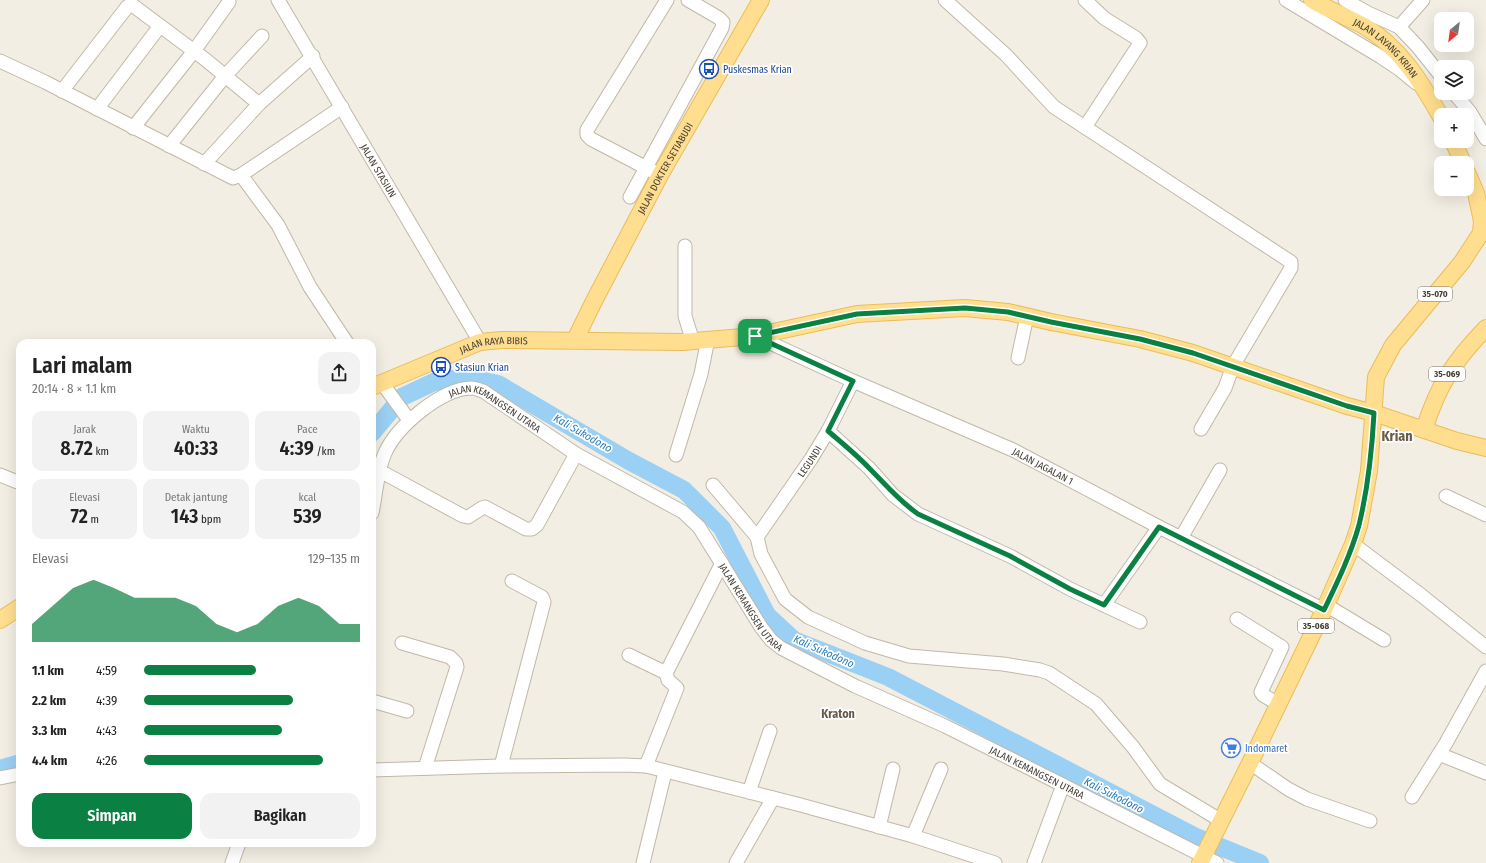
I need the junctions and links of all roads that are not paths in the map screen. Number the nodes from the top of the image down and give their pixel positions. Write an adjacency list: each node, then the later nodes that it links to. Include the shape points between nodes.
1 (278, 0): 16 (street, JALAN STASIUN)
2 (667, 0): 32 (street, via 587,130 587,135 591,139)
3 (688, 0): 32 (street, via 719,18 722,28)
4 (761, 0): 32 (main road, JALAN DOKTER SETIABUDI)
5 (945, 0): 27 (street, via 1006,55 1054,107)
6 (1085, 0): 27 (street, via 1104,18 1140,43)
7 (1286, 0): 24 (street, via 1399,69 1414,81)
8 (1312, 0): 25 (main road, JALAN LAYANG KRIAN, via 1365,27 1386,42 1421,81)
9 (1345, 0): 13 (street)
10 (1423, 0): 13 (street)
11 (229, 2): 15 (street)
12 (160, 26): 15 (street); 20 (street, via 136,6 129,5); 26 (street)
13 (1399, 27): 18 (street)
14 (262, 36): 19 (street)
15 (194, 51): 19 (street); 28 (street)
16 (313, 56): 22 (street); 23 (street, JALAN STASIUN)
17 (0, 61): 20 (street)
18 (1434, 67)
19 (226, 76): 22 (street); 30 (street)
20 (62, 91): 26 (street)
21 (1460, 100): 29 (street)
22 (259, 104): 31 (street)
23 (342, 107): 33 (street); 43 (street, JALAN STASIUN)
24 (1434, 108)
25 (1436, 108)
26 (97, 109): 28 (street)
27 (1085, 127): 45 (street, via 1291,262 1291,268)
28 (133, 128): 30 (street)
29 (1486, 139)
30 (169, 146): 31 (street)
31 (204, 164): 33 (street, via 233,178)
32 (653, 171): 35 (street); 41 (main road, JALAN DOKTER SETIABUDI)
33 (241, 176): 40 (street, via 278,225 310,287)
34 (1474, 188): 49 (main road, 35-070, via 1482,221 1481,233 1462,262 1387,353 1376,377)
35 (630, 197)
36 (685, 246): 42 (street, via 685,316)
37 (1027, 316): 39 (main road, JALAN RAYA BIBIS, via 965,308 894,311 857,314); 44 (street); 45 (main road, JALAN RAYA BIBIS, via 1140,339)
38 (1486, 328): 52 (main road, 35-069, via 1448,372)
39 (755, 336): 42 (main road, JALAN RAYA BIBIS); 46 (street, JALAN JAGALAN 1)
40 (344, 339)
41 (575, 340): 42 (main road, JALAN RAYA BIBIS); 43 (main road, JALAN RAYA BIBIS)
42 (700, 341): 56 (street, via 701,374)
43 (480, 342): 47 (main road, JALAN RAYA BIBIS)
44 (1018, 358)
45 (1233, 366): 49 (main road, JALAN RAYA BIBIS); 51 (street, via 1225,388)
46 (853, 381): 53 (street, LEGUNDI); 65 (street, JALAN JAGALAN 1, via 1013,450)
47 (376, 384)
48 (376, 385): 50 (street, via 392,398)
49 (1374, 413): 52 (main road, JALAN RAYA BIBIS); 68 (main road, 35-068, via 1366,493)
50 (407, 418): 55 (street, JALAN KEMANGSEN UTARA, via 444,396 472,388 483,391); 58 (street, JALAN KEMANGSEN UTARA, via 385,452)
51 (1201, 429)
52 (1424, 430): 54 (main road, JALAN RAYA BIBIS)
53 (828, 431): 66 (street, LEGUNDI); 71 (street, via 869,468 893,495 918,514 1010,556)
54 (1486, 448)
55 (576, 454): 58 (street, via 537,525 532,529 526,529 485,507 468,517 463,516); 69 (street, JALAN KEMANGSEN UTARA, via 683,512 699,527)
56 (676, 456)
57 (1220, 470): 67 (street)
58 (380, 471): 62 (street, JALAN KEMANGSEN UTARA)
59 (0, 474): 60 (street)
60 (16, 481)
61 (713, 484): 66 (street)
62 (376, 492)
63 (1446, 496): 64 (street)
64 (1486, 515)
65 (1159, 527): 67 (street, JALAN JAGALAN 1); 71 (street)
66 (757, 537): 104 (street, via 761,554 785,599 808,616 865,643 909,656 1003,664 1048,673 1096,704 1133,746 1160,784)
67 (1181, 538): 72 (street, JALAN JAGALAN 1)
68 (1353, 544): 72 (main road, 35-068); 79 (street)
69 (722, 563): 82 (street); 99 (street, JALAN KEMANGSEN UTARA, via 761,627 781,648)
70 (512, 581): 89 (street, via 542,597 544,602)
71 (1104, 605): 76 (street)
72 (1325, 607): 77 (street, JALAN JAGALAN 1); 84 (main road, 35-068)
73 (16, 610): 75 (main road)
74 (1237, 619): 84 (street, via 1282,646 1261,692)
75 (0, 620)
76 (1140, 622)
77 (1384, 640)
78 (402, 643): 91 (street, via 450,657 456,662 457,667)
79 (1486, 647)
80 (629, 655): 82 (street)
81 (1486, 671): 87 (street)
82 (666, 673): 90 (street, via 668,680 677,688)
83 (376, 702): 85 (street)
84 (1278, 704): 88 (main road, 35-068)
85 (407, 712)
86 (770, 731): 100 (street)
87 (1439, 754): 96 (street); 101 (street)
88 (1250, 763): 103 (street, via 1307,799); 104 (main road, 35-068)
89 (501, 766): 90 (street); 91 (street)
90 (646, 766): 95 (street)
91 (425, 768): 94 (street)
92 (893, 769): 105 (street)
93 (941, 769): 106 (street)
94 (376, 770)
95 (665, 772): 100 (street); 110 (street)
96 (1486, 773)
97 (16, 775): 98 (street)
98 (0, 778)
99 (1063, 785): 108 (street, JALAN KEMANGSEN UTARA); 113 (street)
100 (749, 792): 102 (street)
101 (1412, 797)
102 (773, 798): 105 (street); 111 (street)
103 (1370, 821)
104 (1219, 823): 108 (main road, 35-068)
105 (879, 827): 106 (street)
106 (913, 836): 112 (street)
107 (238, 847): 109 (street)
108 (1207, 857)
109 (232, 863)
110 (643, 863)
111 (736, 863)
112 (995, 863)
113 (1034, 863)

